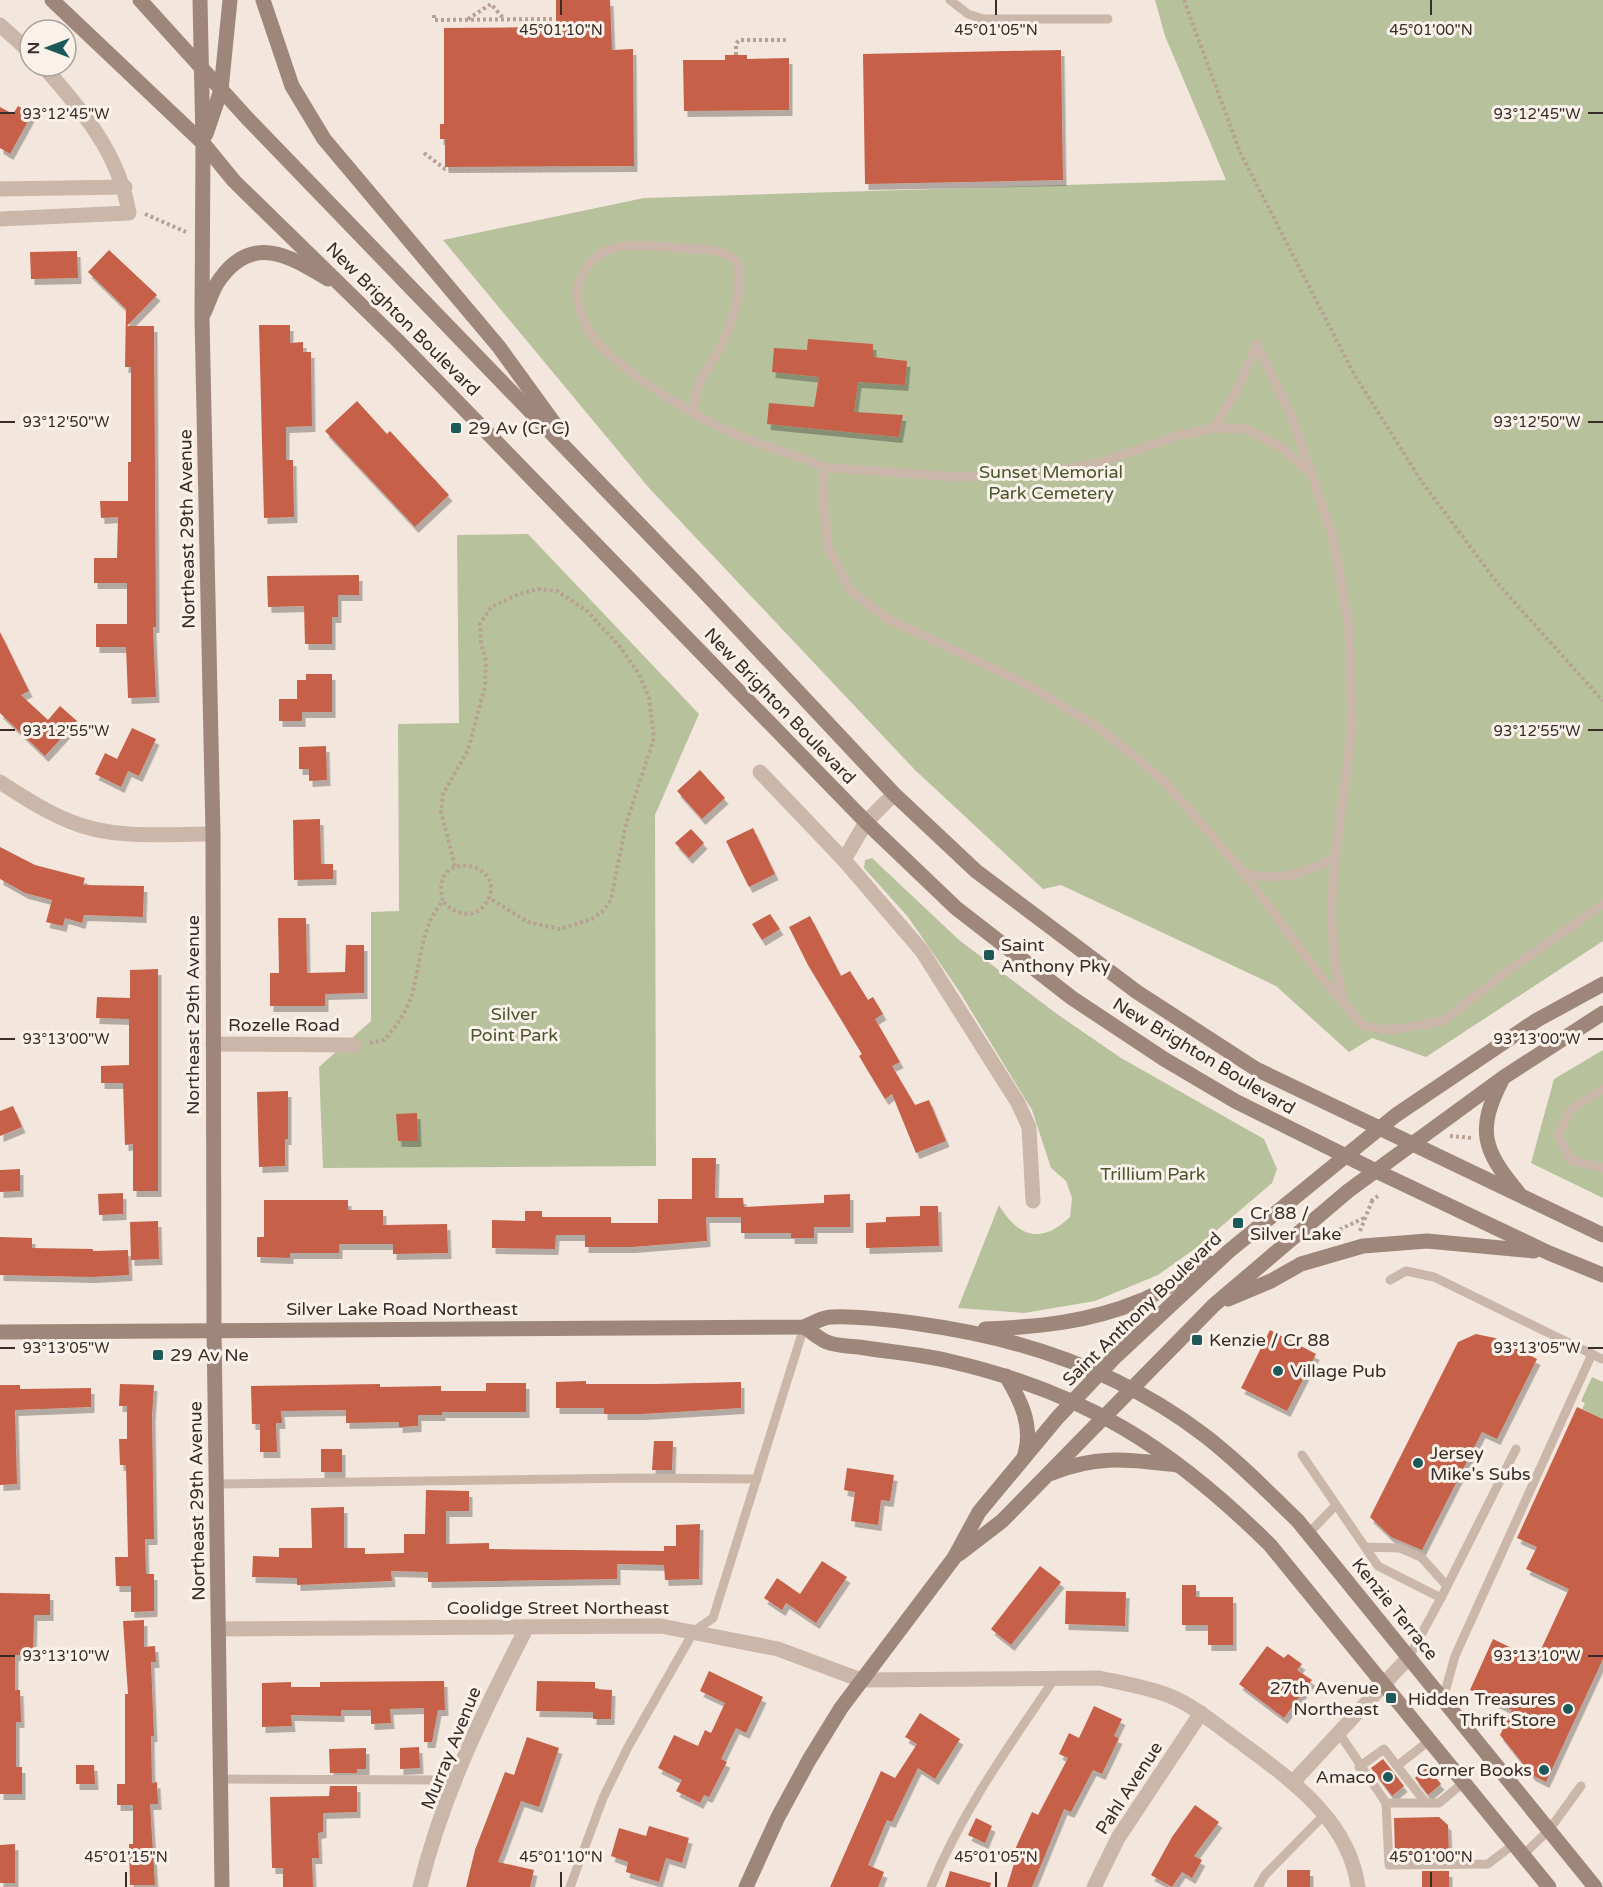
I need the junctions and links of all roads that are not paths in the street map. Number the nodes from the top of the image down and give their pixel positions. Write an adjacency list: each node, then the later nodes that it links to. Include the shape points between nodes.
1 (52, 0): 13 (main road, New Brighton Boulevard)
2 (140, 0): 10 (main road, New Brighton Boulevard)
3 (200, 0): 10 (main road, Northeast 29th Avenue)
4 (230, 0): 12 (main road)
5 (263, 0): 22 (main road, via 292,86 324,139 499,347)
6 (950, 0): 7 (lane, via 968,14 983,19)
7 (1108, 19)
8 (0, 25): 9 (street)
9 (18, 41)
10 (199, 67): 12 (main road, New Brighton Boulevard); 13 (main road, Northeast 29th Avenue)
11 (54, 78): 14 (street, via 104,142)
12 (221, 90): 13 (main road); 22 (main road, New Brighton Boulevard)
13 (203, 143): 17 (main road, New Brighton Boulevard, via 234,181); 18 (main road, Northeast 29th Avenue)
14 (125, 187): 15 (street); 16 (street, via 129,213)
15 (0, 189)
16 (0, 219)
17 (346, 290): 18 (main road, via 294,259 272,251 248,255 219,280); 27 (main road, New Brighton Boulevard)
18 (202, 318): 28 (main road, Northeast 29th Avenue)
19 (694, 412): 19 (lane, via 622,367 588,330 576,292 588,263 613,248 652,245 724,251 738,262 741,293 722,343 694,392); 21 (lane, via 734,434)
20 (1214, 428): 21 (lane, via 1180,435 1099,463 1031,475 953,477); 23 (lane, via 1246,429 1281,447); 23 (lane, via 1238,388 1257,344 1293,420)
21 (824, 467): 31 (lane, via 828,546 851,591 886,618 1026,684 1101,729 1165,782)
22 (591, 474): 26 (main road, New Brighton Boulevard)
23 (1312, 475): 29 (lane, via 1333,538 1348,628 1352,728)
24 (760, 772): 30 (street)
25 (0, 782): 28 (street, via 70,822 101,830)
26 (894, 794): 27 (street); 40 (main road, New Brighton Boulevard, via 976,871 1137,992 1256,1069)
27 (866, 822): 30 (street); 42 (main road, New Brighton Boulevard, via 956,908 1072,998 1235,1101)
28 (213, 834): 36 (main road, Northeast 29th Avenue)
29 (1335, 858): 31 (lane, via 1307,871 1267,878); 34 (lane, via 1331,909 1335,964)
30 (844, 860): 46 (street, via 922,951 1018,1103 1029,1127)
31 (1244, 873): 34 (lane)
32 (1603, 904): 34 (lane, via 1443,1021 1391,1029 1363,1026)
33 (1603, 984): 40 (main road, Saint Anthony Boulevard, via 1537,1020)
34 (1345, 1005)
35 (1603, 1013): 38 (main road, Saint Anthony Boulevard)
36 (213, 1044): 37 (street, Rozelle Road); 54 (main road, Northeast 29th Avenue)
37 (354, 1045)
38 (1504, 1077): 41 (main road, Saint Anthony Boulevard); 45 (main road, via 1487,1114 1485,1137 1499,1169)
39 (1603, 1089): 43 (lane, via 1570,1110 1558,1135 1571,1160)
40 (1378, 1129): 41 (main road, New Brighton Boulevard); 42 (main road, Saint Anthony Boulevard)
41 (1412, 1145): 44 (main road, Saint Anthony Boulevard); 45 (main road, New Brighton Boulevard)
42 (1344, 1156): 44 (main road, New Brighton Boulevard); 48 (main road, Saint Anthony Boulevard)
43 (1603, 1167)
44 (1374, 1170): 49 (main road, New Brighton Boulevard); 52 (main road, Saint Anthony Boulevard)
45 (1522, 1197): 47 (main road, New Brighton Boulevard)
46 (1033, 1201)
47 (1603, 1235)
48 (1229, 1251): 55 (main road, via 1142,1300 1083,1321); 59 (main road, Saint Anthony Boulevard)
49 (1549, 1253): 50 (main road, New Brighton Boulevard); 52 (main road, via 1426,1241 1363,1246 1301,1264)
50 (1603, 1275)
51 (1390, 1280): 57 (lane, via 1407,1271 1434,1277)
52 (1214, 1305): 61 (main road, Saint Anthony Boulevard)
53 (804, 1327): 54 (main road, Silver Lake Road Northeast); 55 (main road, Silver Lake Road Northeast, via 827,1318 897,1320); 60 (main road, via 828,1342 948,1360); 69 (lane)
54 (214, 1329): 56 (main road, Silver Lake Road Northeast); 70 (main road, Northeast 29th Avenue)
55 (967, 1330): 59 (main road, Silver Lake Road Northeast, via 1028,1345)
56 (0, 1332)
57 (1592, 1354): 58 (lane); 84 (lane, via 1455,1656)
58 (1602, 1359)
59 (1100, 1374): 61 (main road, Silver Lake Road Northeast); 62 (main road, Saint Anthony Boulevard)
60 (1006, 1376): 62 (main road); 66 (main road, via 1022,1404 1028,1425 1030,1438)
61 (1132, 1390): 63 (main road, Saint Anthony Boulevard); 72 (main road, Kenzie Terrace, via 1204,1436 1254,1478)
62 (1073, 1401): 63 (main road); 66 (main road, Saint Anthony Boulevard)
63 (1104, 1416): 67 (main road); 68 (main road, Saint Anthony Boulevard)
64 (1516, 1449): 75 (lane)
65 (1302, 1455): 71 (lane)
66 (1025, 1457): 74 (main road, Saint Anthony Boulevard, via 979,1512)
67 (1182, 1465): 68 (main road, via 1112,1458); 83 (main road, via 1270,1545)
68 (1046, 1475): 74 (main road, Saint Anthony Boulevard, via 1002,1521)
69 (757, 1479): 70 (lane); 79 (lane, via 713,1618)
70 (216, 1484): 78 (main road, Northeast 29th Avenue)
71 (1335, 1506): 72 (lane); 73 (lane)
72 (1308, 1534): 80 (main road, Kenzie Terrace)
73 (1366, 1547): 75 (lane, via 1400,1548 1421,1557); 76 (lane, via 1378,1566)
74 (954, 1558): 82 (main road, Saint Anthony Boulevard)
75 (1447, 1586): 76 (lane)
76 (1441, 1598): 80 (lane)
77 (526, 1627): 78 (street, Coolidge Street Northeast); 79 (street, Coolidge Street Northeast, via 661,1626); 91 (street, Murray Avenue, via 485,1709)
78 (219, 1629): 90 (main road, Northeast 29th Avenue)
79 (694, 1631): 82 (street, Coolidge Street Northeast, via 778,1649); 102 (lane, via 603,1798)
80 (1409, 1657): 83 (street); 84 (main road, Kenzie Terrace)
81 (1055, 1678): 82 (street, Coolidge Street Northeast); 85 (street, Coolidge Street Northeast, via 1099,1678 1136,1685 1172,1697); 104 (lane, via 982,1785)
82 (861, 1680): 103 (main road, Saint Anthony Boulevard, via 809,1760)
83 (1384, 1684): 86 (street); 87 (main road)
84 (1443, 1699): 98 (main road, Kenzie Terrace)
85 (1201, 1713): 92 (street, Coolidge Street Northeast); 105 (street, Pahl Avenue, via 1118,1838)
86 (1339, 1733): 89 (lane); 92 (street)
87 (1430, 1740): 88 (lane); 93 (main road)
88 (1397, 1766): 89 (lane, via 1384,1749); 96 (lane)
89 (1359, 1767): 95 (lane)
90 (220, 1779): 91 (lane); 100 (main road, Northeast 29th Avenue)
91 (456, 1780): 101 (street, Murray Avenue)
92 (1293, 1782): 97 (street)
93 (1464, 1782): 96 (lane, via 1439,1803); 99 (main road)
94 (1581, 1786): 98 (lane)
95 (1386, 1803): 96 (lane); 99 (lane, via 1389,1865 1488,1864)
96 (1426, 1803)
97 (1325, 1814): 106 (lane); 107 (street, via 1345,1846)
98 (1549, 1830): 99 (lane); 109 (main road, Kenzie Terrace)
99 (1518, 1849): 108 (main road)
100 (222, 1887)
101 (420, 1887)
102 (570, 1887)
103 (746, 1887)
104 (931, 1887)
105 (1094, 1887)
106 (1258, 1887)
107 (1358, 1887)
108 (1549, 1887)
109 (1595, 1887)

